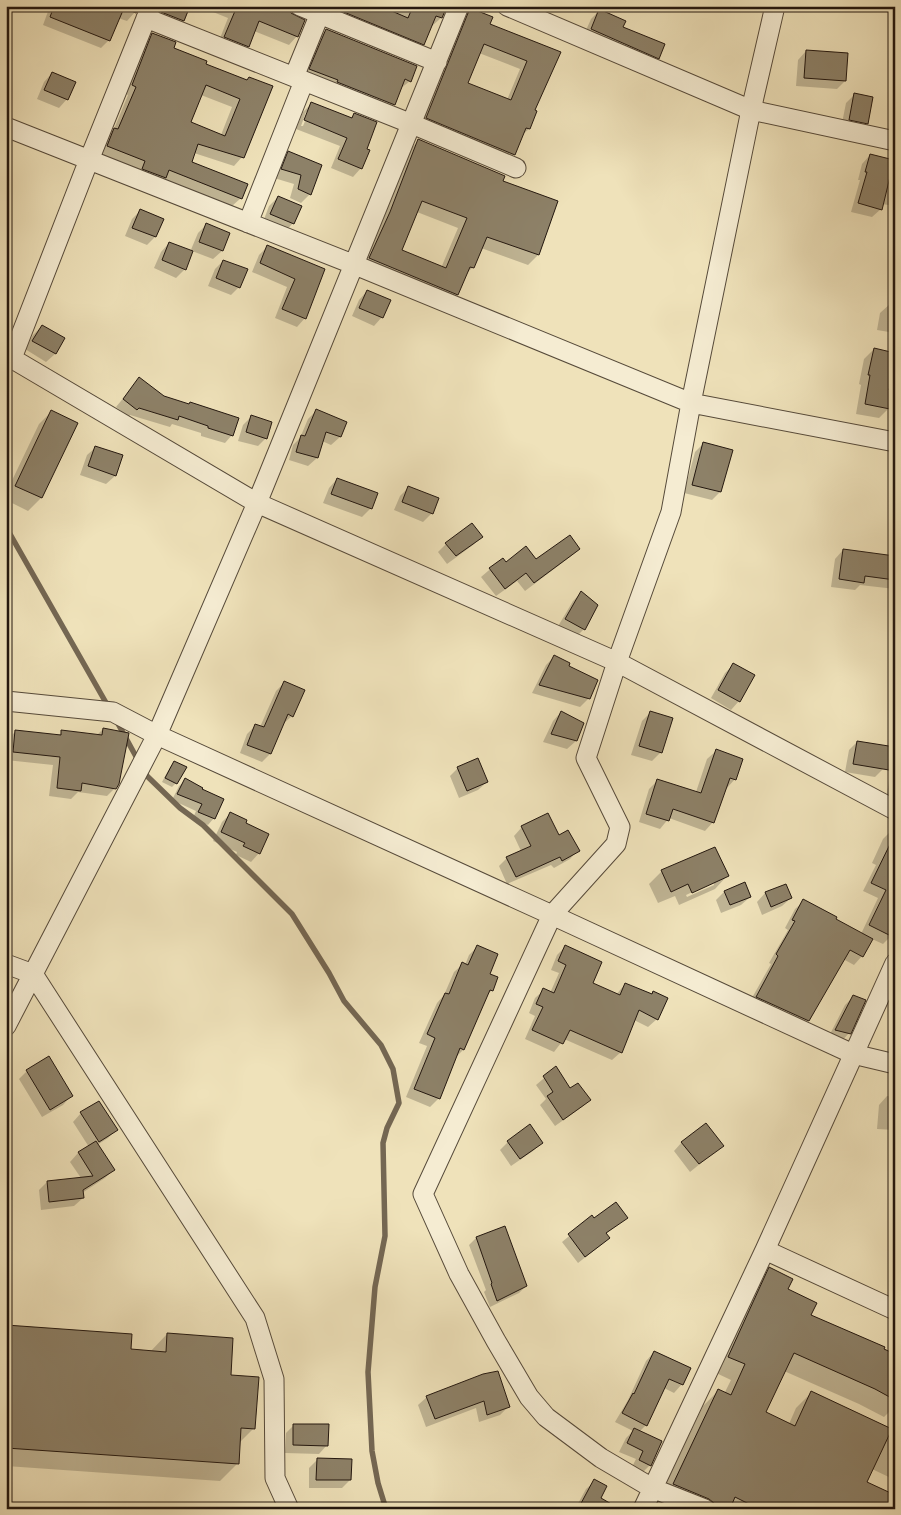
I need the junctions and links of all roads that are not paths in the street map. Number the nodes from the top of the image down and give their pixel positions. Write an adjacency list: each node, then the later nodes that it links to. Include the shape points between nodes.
1 (300, 6): 5 (street)
2 (459, 6): 7 (street)
3 (506, 6): 9 (street)
4 (775, 6): 9 (street)
5 (321, 10): 7 (street); 8 (street)
6 (149, 12): 8 (street); 13 (street)
7 (437, 62): 10 (street)
8 (299, 79): 10 (street); 15 (street)
9 (751, 110): 12 (street); 18 (street)
10 (412, 124): 14 (street); 16 (street)
11 (6, 127): 13 (street)
12 (895, 141)
13 (88, 160): 15 (street); 17 (street)
14 (516, 168)
15 (248, 224): 16 (street)
16 (355, 265): 18 (street); 20 (street)
17 (9, 357): 20 (street)
18 (691, 403): 19 (street); 21 (street, via 671,512)
19 (895, 442)
20 (257, 503): 21 (street); 23 (street)
21 (617, 662): 24 (street); 25 (street, via 586,758 620,827 616,844)
22 (6, 701): 23 (street, via 113,712)
23 (157, 735): 25 (street); 28 (street)
24 (895, 810)
25 (552, 915): 30 (street); 34 (street, via 423,1194 459,1274 529,1398 546,1417 601,1458)
26 (895, 963): 30 (street)
27 (6, 964): 28 (street)
28 (33, 974): 29 (street); 35 (street, via 255,1318 274,1379 276,1478)
29 (6, 1026)
30 (853, 1054): 31 (street); 32 (street)
31 (895, 1064)
32 (765, 1250): 33 (street); 34 (street)
33 (895, 1310)
34 (652, 1488): 36 (street); 37 (street)
35 (289, 1509)
36 (643, 1509)
37 (705, 1509)

